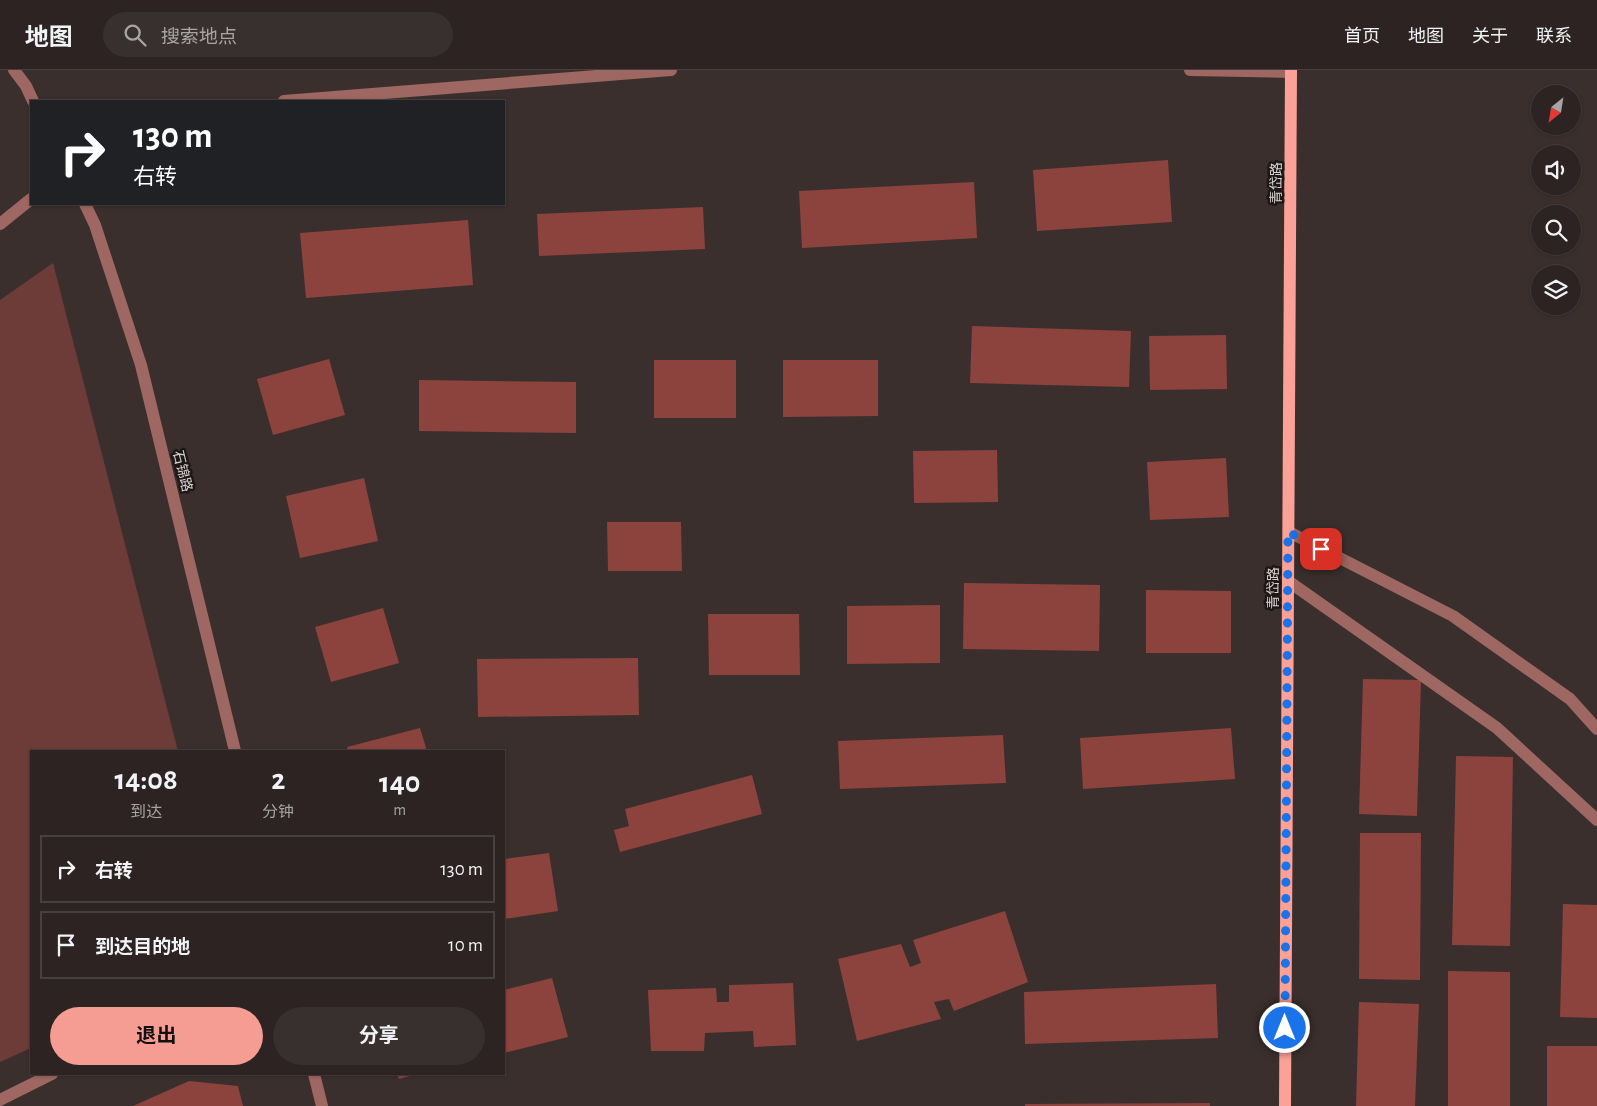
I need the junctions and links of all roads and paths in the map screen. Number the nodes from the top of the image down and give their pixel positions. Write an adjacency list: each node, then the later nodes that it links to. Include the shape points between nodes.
1 (14, 70): 6 (street)
2 (671, 70): 5 (street)
3 (1190, 70): 4 (street)
4 (1292, 71): 11 (main road, 青岱路)
5 (607, 73): 7 (street)
6 (33, 100)
7 (296, 100)
8 (30, 200): 10 (street)
9 (85, 205): 14 (street, 石锦路, via 141,365)
10 (0, 224)
11 (1288, 532): 12 (main road, 青岱路); 13 (street, via 1453,616 1570,699)
12 (1288, 581): 15 (street, via 1497,728); 20 (main road, 青岱路)
13 (1597, 729)
14 (235, 750)
15 (1597, 820)
16 (50, 1075): 18 (street)
17 (314, 1075): 19 (street)
18 (0, 1100)
19 (322, 1106)
20 (1285, 1106)

